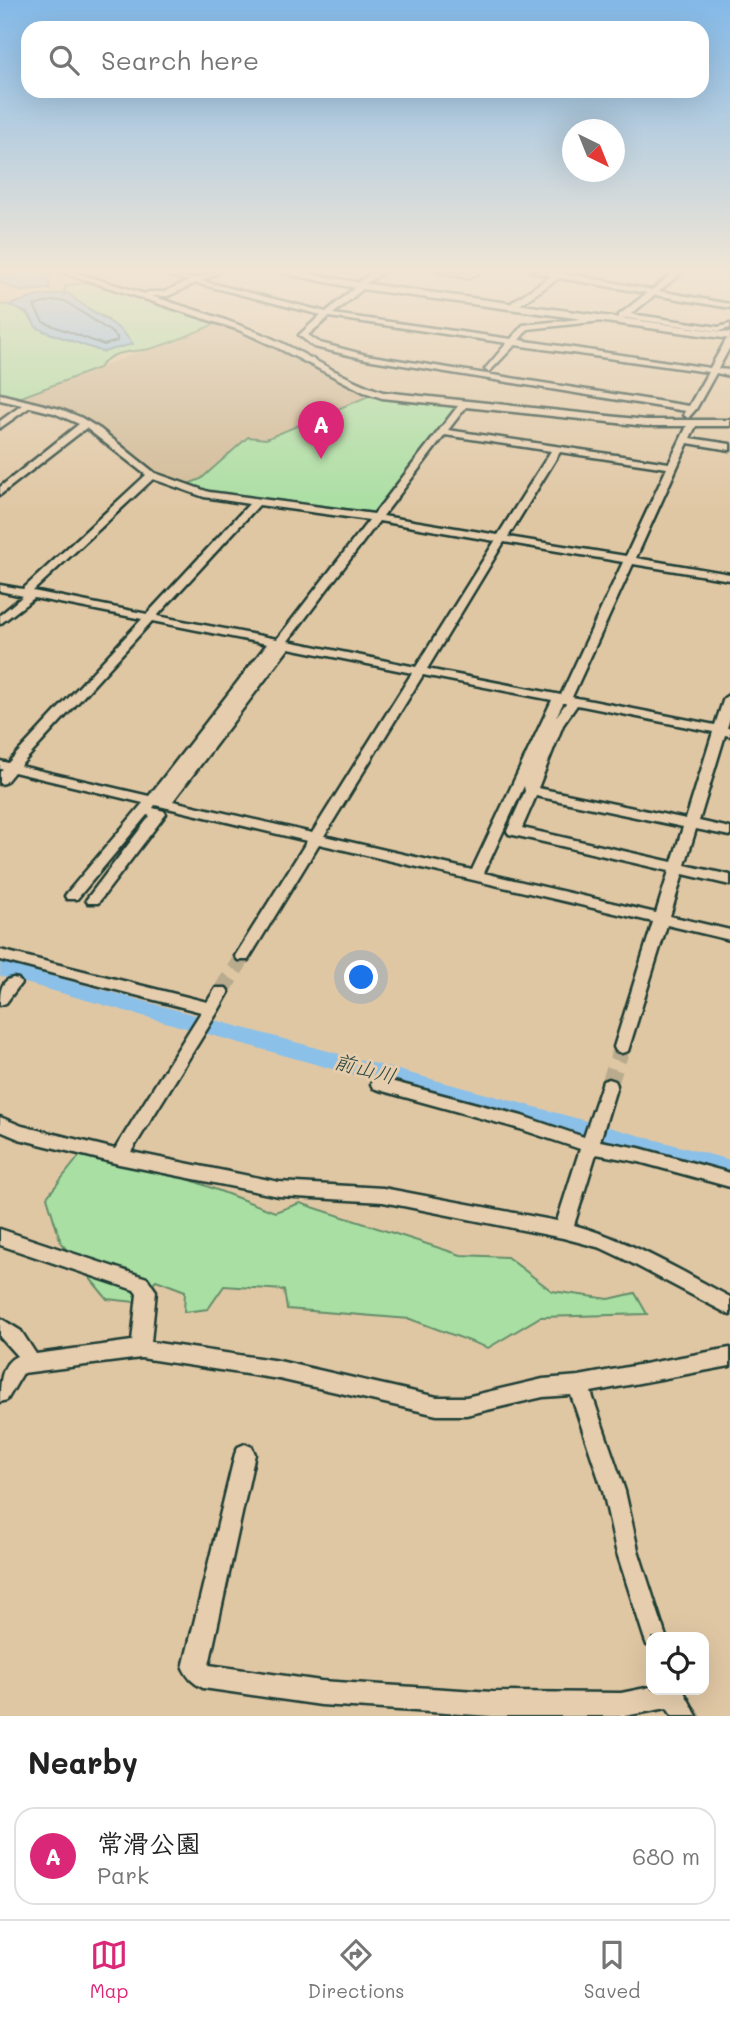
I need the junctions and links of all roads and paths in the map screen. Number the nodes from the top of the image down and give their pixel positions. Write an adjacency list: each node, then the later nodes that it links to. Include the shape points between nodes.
1 (291, 351): 11 (street, via 370,391)
2 (345, 351): 12 (street)
3 (505, 351): 6 (street)
4 (576, 351): 7 (street)
5 (723, 351): 7 (street)
6 (489, 369)
7 (713, 371): 8 (street); 12 (street)
8 (730, 373)
9 (0, 397): 10 (street)
10 (29, 404): 14 (street); 16 (street)
11 (463, 405): 15 (street); 17 (street)
12 (692, 410): 15 (street)
13 (730, 423): 15 (street)
14 (85, 424): 22 (street); 23 (street)
15 (688, 424): 18 (street)
16 (0, 425)
17 (443, 432): 20 (street); 25 (street)
18 (685, 440): 19 (street); 21 (street)
19 (730, 447)
20 (557, 449): 21 (street); 26 (street)
21 (673, 466): 27 (street)
22 (152, 475): 24 (street, via 207,495); 30 (street)
23 (0, 492)
24 (255, 503): 25 (street); 31 (street)
25 (377, 518): 26 (street); 33 (street)
26 (501, 539): 27 (street); 34 (street)
27 (630, 560): 28 (street); 36 (street)
28 (730, 577)
29 (0, 588): 30 (street)
30 (29, 593): 31 (street); 32 (street)
31 (149, 618): 33 (street); 38 (street)
32 (0, 621)
33 (280, 643): 34 (street); 41 (street)
34 (418, 671): 36 (street); 44 (street)
35 (730, 698): 37 (street)
36 (566, 700): 37 (street); 40 (street); 46 (street)
37 (725, 731): 42 (street)
38 (6, 766): 39 (street); 41 (street)
39 (0, 780)
40 (533, 790): 42 (street); 45 (street, via 514,831)
41 (154, 805): 44 (street); 48 (street); 49 (street, via 159,814)
42 (690, 824): 43 (street); 45 (street)
43 (730, 832)
44 (315, 839): 46 (street); 53 (street)
45 (677, 868): 47 (street); 50 (street)
46 (476, 876): 50 (street)
47 (730, 880)
48 (72, 895)
49 (93, 900)
50 (661, 919): 51 (street); 58 (street)
51 (730, 935)
52 (0, 955): 57 (street)
53 (243, 956)
54 (12, 983): 56 (street)
55 (221, 992): 57 (street)
56 (0, 999)
57 (210, 1012): 63 (street)
58 (622, 1047)
59 (379, 1084): 62 (street)
60 (609, 1085): 62 (street)
61 (0, 1124): 63 (street)
62 (591, 1143): 64 (street); 65 (street)
63 (119, 1157): 65 (street, via 279,1189 383,1195)
64 (730, 1181)
65 (563, 1230): 67 (street, via 627,1251)
66 (0, 1237): 69 (street, via 140,1284 147,1292)
67 (730, 1307)
68 (0, 1326): 71 (street, via 12,1334)
69 (141, 1349): 71 (street); 72 (street, via 279,1370 437,1406 466,1406 543,1388)
70 (730, 1357): 72 (street)
71 (29, 1361): 73 (street, via 12,1370)
72 (579, 1385): 75 (street)
73 (0, 1393)
74 (244, 1454): 76 (street, via 195,1668 203,1676 321,1693 492,1704 621,1704)
75 (653, 1632)
76 (663, 1695)
77 (673, 1695): 78 (street)
78 (685, 1716)

